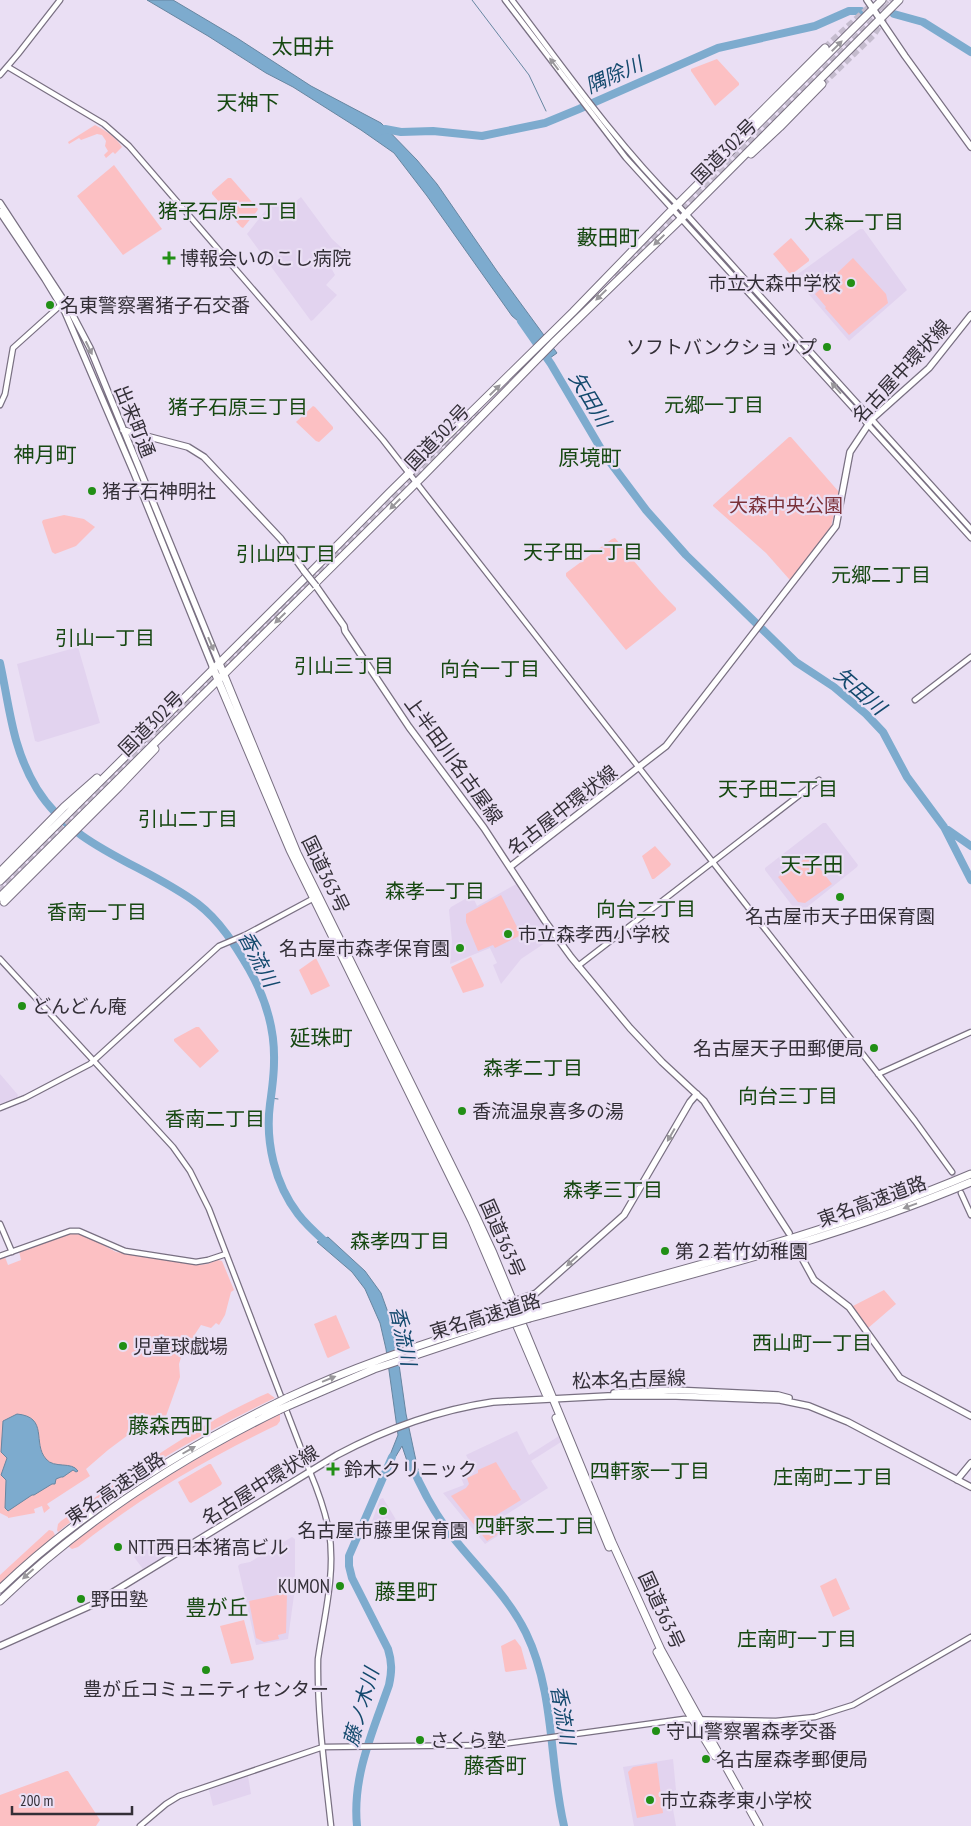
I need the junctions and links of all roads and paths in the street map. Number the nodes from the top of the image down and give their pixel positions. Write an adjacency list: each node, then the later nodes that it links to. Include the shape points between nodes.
1 (60, 0): 10 (street)
2 (504, 0): 17 (street, one-way to 2, via 626,158)
3 (512, 0): 17 (street)
4 (866, 0): 7 (main road)
5 (882, 0): 7 (highway, 国道302号)
6 (899, 0): 8 (highway, 国道302号)
7 (872, 9): 8 (main road); 15 (highway, 国道302号, one-way to 7)
8 (880, 20): 13 (main road); 14 (highway, 国道302号)
9 (824, 48): 15 (highway, via 737,136)
10 (8, 67): 11 (street); 25 (street, via 104,124 130,146 361,412)
11 (0, 75)
12 (822, 84): 14 (highway, via 780,127)
13 (971, 147)
14 (719, 180): 19 (highway, 国道302号)
15 (699, 183): 17 (highway, 国道302号)
16 (0, 204): 20 (main road, 出来町通)
17 (675, 207): 19 (street); 25 (highway, 国道302号, one-way to 17)
18 (0, 212): 20 (main road, 出来町通)
19 (684, 216): 23 (street); 26 (highway, 国道302号, one-way to 26)
20 (63, 304): 22 (street, via 14,348); 24 (main road, 出来町通, one-way to 24, via 70,310 90,348); 30 (main road, 出来町通)
21 (971, 315): 23 (main road, 名古屋中環状線, via 929,368)
22 (0, 405)
23 (870, 422): 27 (street); 28 (street); 33 (main road, 名古屋中環状線, via 850,452 836,526 666,746)
24 (123, 430): 30 (main road, 出来町通, one-way to 30); 38 (main road, 上半田川名古屋線, bridge, via 188,447 204,457 281,539 344,626 409,726)
25 (409, 473): 26 (street); 30 (highway, 国道302号)
26 (416, 482): 31 (highway, 国道302号, one-way to 31); 33 (street)
27 (971, 529)
28 (971, 538)
29 (971, 657): 32 (street)
30 (216, 665): 31 (highway, 国道363号); 36 (highway, 国道302号, via 114,768)
31 (221, 677): 34 (highway, 国道302号, via 176,721 144,761); 41 (highway, 国道363号)
32 (915, 700)
33 (639, 768): 37 (street); 38 (main road, 名古屋中環状線)
34 (126, 776): 42 (highway, 国道302号, via 42,855); 42 (highway, via 115,795)
35 (819, 780): 37 (street)
36 (44, 832): 39 (highway); 40 (highway, 国道302号)
37 (713, 862): 44 (street); 47 (street)
38 (511, 866): 44 (main road, 名古屋中環状線)
39 (0, 872)
40 (0, 881)
41 (316, 898): 46 (street, via 222,944); 61 (highway, 国道363号, via 461,1186)
42 (2, 903)
43 (0, 959): 46 (street)
44 (578, 966): 48 (main road, 名古屋中環状線, via 656,1055)
45 (971, 1032): 47 (street)
46 (94, 1061): 49 (street); 59 (street, via 182,1160 202,1193)
47 (878, 1074): 50 (street)
48 (697, 1094): 56 (main road); 61 (main road, one-way to 61, via 624,1215 536,1293)
49 (0, 1108)
50 (952, 1172)
51 (971, 1174): 62 (highway, 東名高速道路, via 777,1244)
52 (971, 1182): 62 (highway, 東名高速道路, one-way to 62, via 780,1250)
53 (961, 1193): 54 (street)
54 (971, 1215)
55 (0, 1224): 58 (street)
56 (789, 1232)
57 (797, 1249): 65 (main road, via 814,1280 849,1307 900,1378)
58 (12, 1252): 59 (street, via 70,1231 79,1231 125,1251 196,1262); 60 (street)
59 (226, 1254): 67 (street)
60 (0, 1256)
61 (510, 1302): 63 (highway, 国道363号)
62 (529, 1315): 64 (highway, 東名高速道路, bridge, via 417,1349)
63 (551, 1399): 67 (main road, 名古屋中環状線, via 493,1402 413,1422 368,1438); 68 (main road, 松本名古屋線, via 673,1390 778,1395 826,1409); 74 (highway, 国道363号, via 608,1544 657,1651)
64 (278, 1406): 70 (highway, 東名高速道路, one-way to 64, via 62,1535 127,1488 232,1425); 71 (highway, 東名高速道路, one-way to 71, via 178,1465 98,1518 58,1548)
65 (971, 1416)
66 (971, 1463): 68 (main road)
67 (310, 1472): 73 (main road, 名古屋中環状線, via 92,1605); 75 (street, via 325,1516 331,1556 318,1658)
68 (958, 1479): 69 (main road)
69 (971, 1486)
70 (0, 1589)
71 (0, 1601)
72 (971, 1636): 74 (street, via 872,1695 832,1713 795,1720)
73 (0, 1646)
74 (696, 1719): 75 (street, via 495,1745); 76 (highway, 国道363号)
75 (323, 1746): 77 (street, via 179,1796); 78 (street)
76 (751, 1815): 79 (highway, 国道363号); 80 (highway, 国道363号)
77 (140, 1826)
78 (331, 1826)
79 (754, 1826)
80 (759, 1826)

